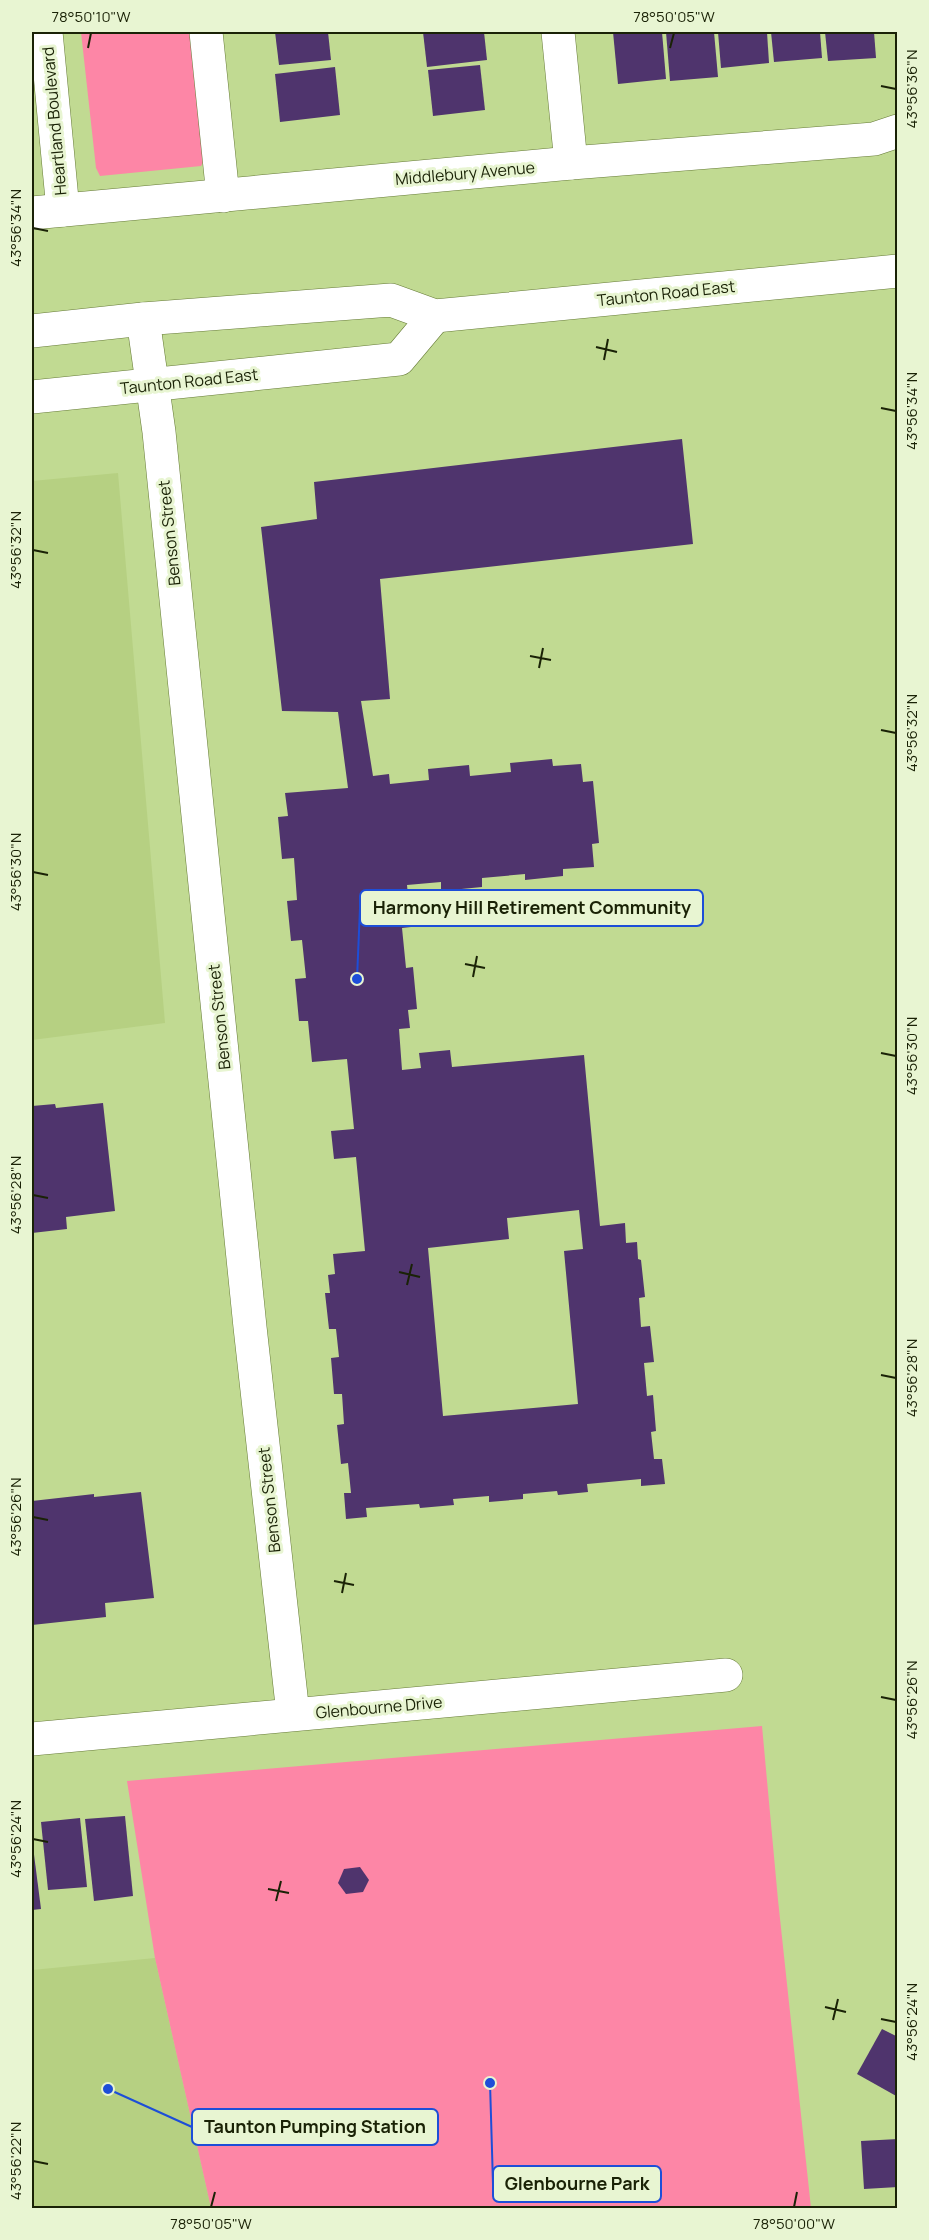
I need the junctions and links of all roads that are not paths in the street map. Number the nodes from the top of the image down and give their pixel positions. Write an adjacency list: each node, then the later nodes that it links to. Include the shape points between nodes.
1 (46, 32): 7 (street, Heartland Boulevard)
2 (206, 32): 6 (street)
3 (558, 32): 5 (street)
4 (897, 130): 5 (street, Middlebury Avenue, via 874,139)
5 (572, 163): 6 (street, Middlebury Avenue)
6 (223, 196): 7 (street, Middlebury Avenue)
7 (47, 211)
8 (897, 271): 9 (street, Taunton Road East)
9 (435, 316): 10 (street, Taunton Road East, via 391,300); 12 (street, Taunton Road East, via 399,359)
10 (143, 320): 11 (street, Taunton Road East); 12 (street, Benson Street)
11 (32, 331)
12 (152, 385): 13 (street, Taunton Road East); 15 (street, Benson Street)
13 (32, 397)
14 (726, 1676): 15 (street, Glenbourne Drive)
15 (293, 1714): 16 (street, Glenbourne Drive)
16 (32, 1739)

